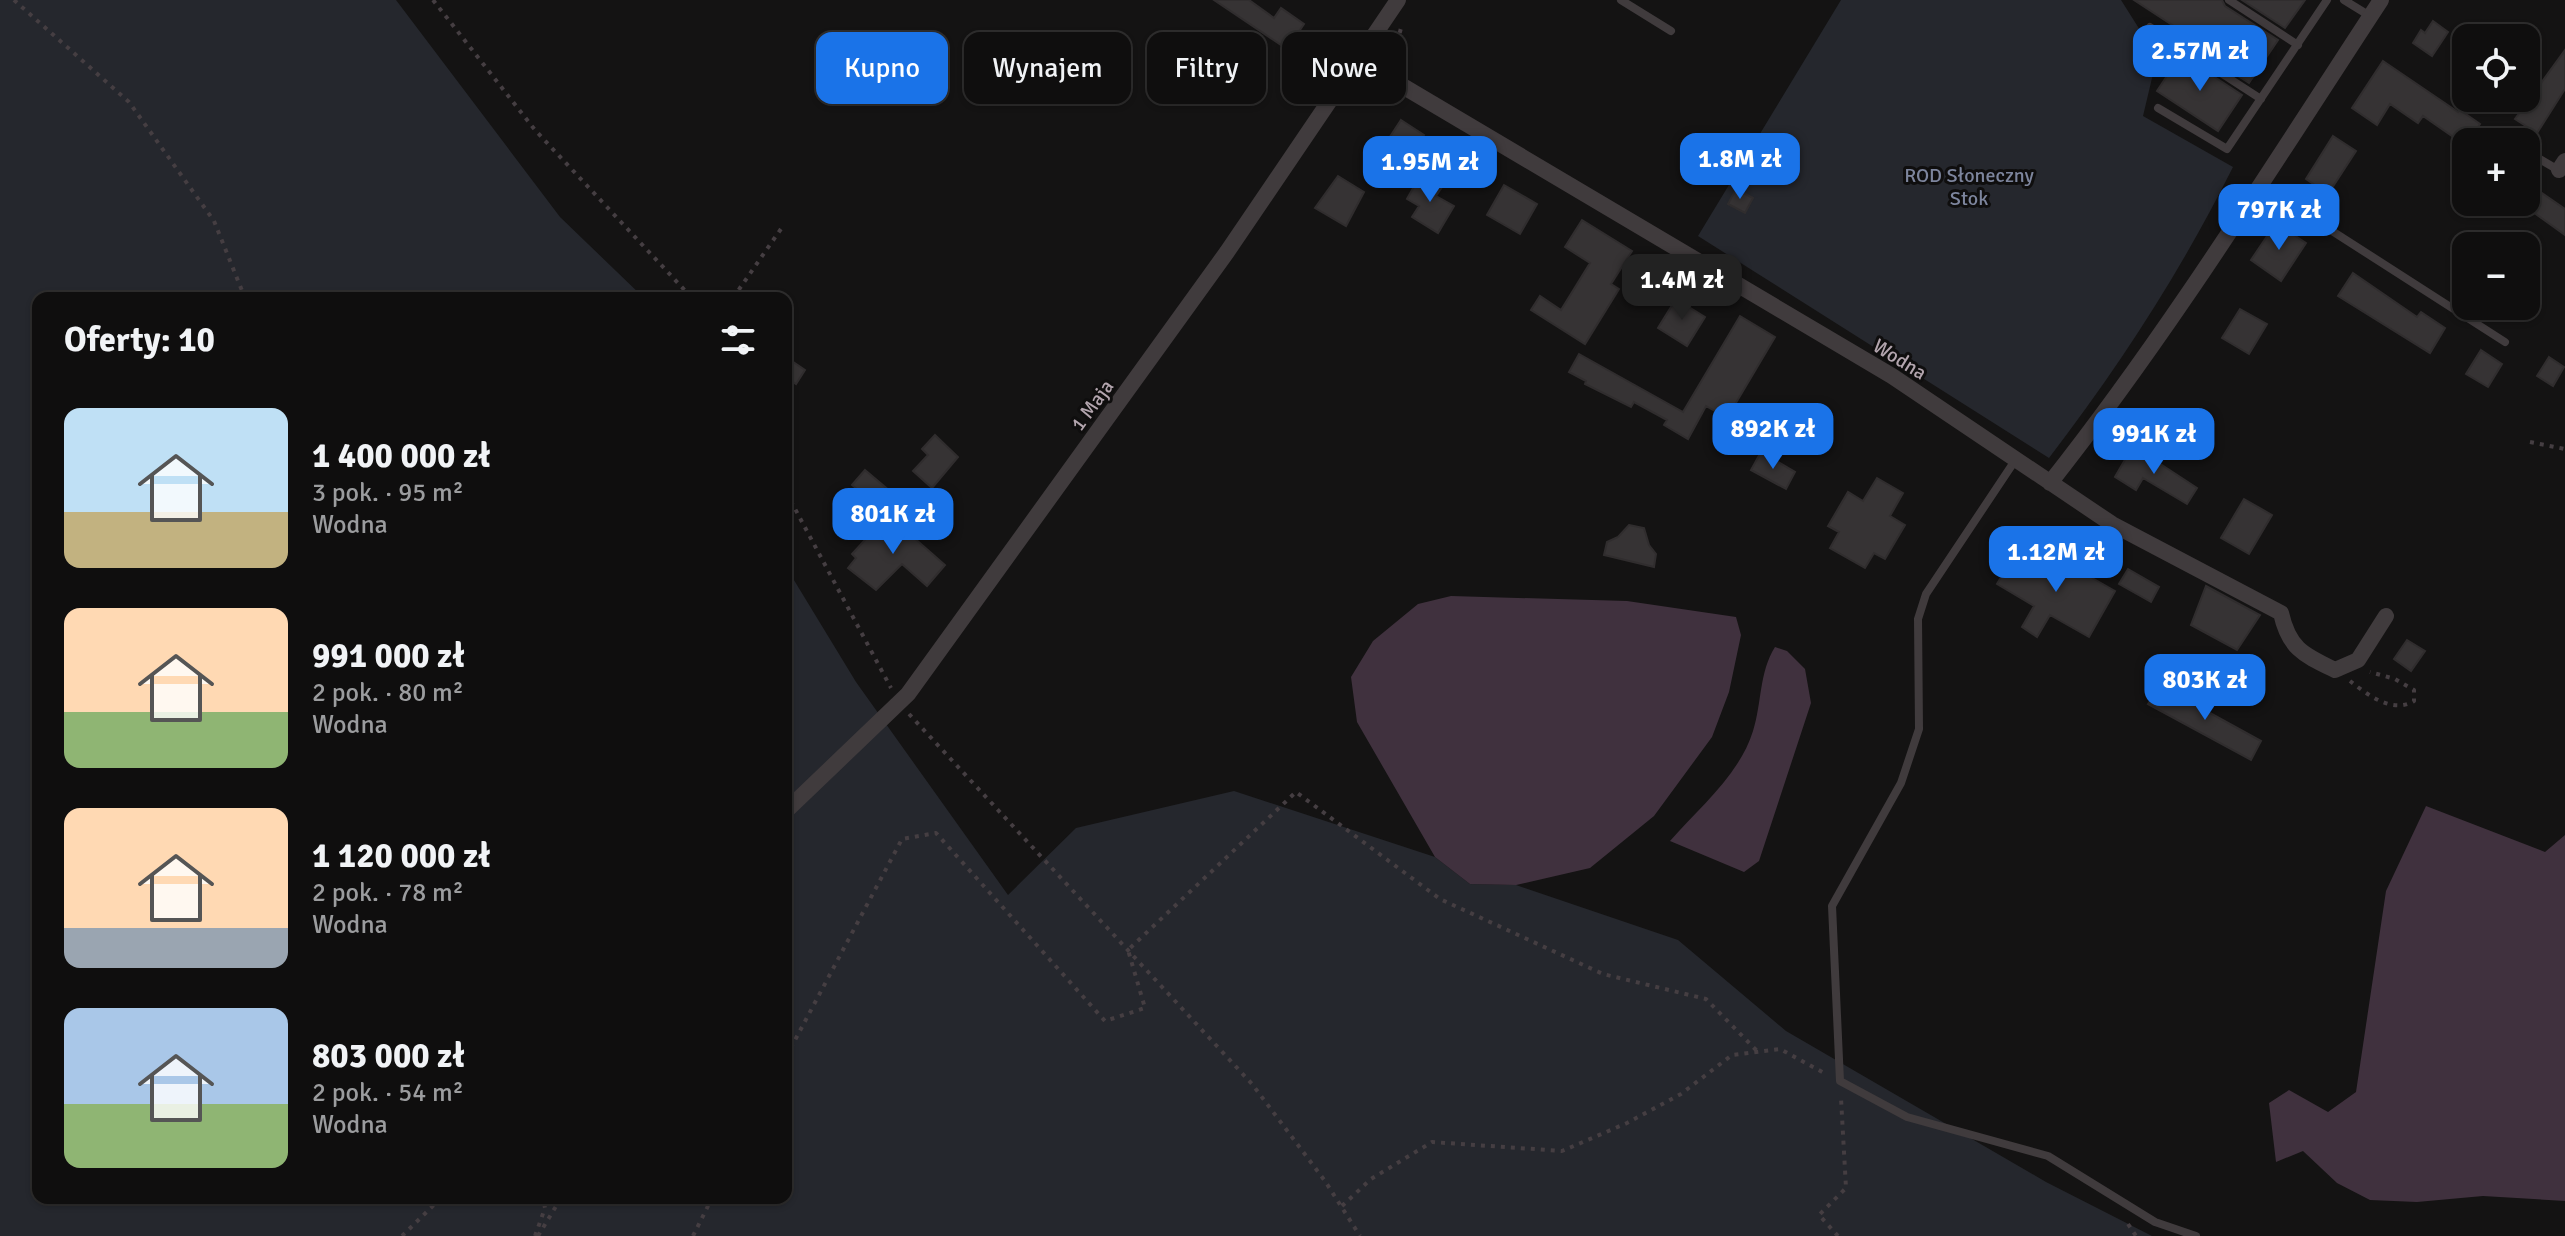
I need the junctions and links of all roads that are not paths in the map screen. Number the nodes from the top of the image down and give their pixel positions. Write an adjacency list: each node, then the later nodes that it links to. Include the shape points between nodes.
1 (1398, 0): 10 (street, 1 Maja)
2 (1621, 0): 9 (lane)
3 (2229, 0): 11 (lane)
4 (2327, 0): 11 (lane)
5 (2344, 0): 7 (lane)
6 (2381, 0): 7 (street)
7 (2370, 16): 18 (street)
8 (2150, 27): 13 (lane)
9 (1671, 31)
10 (1376, 32)
11 (2298, 45): 13 (lane)
12 (1406, 88): 20 (street, Wodna, via 1892,376)
13 (2261, 99): 15 (lane, via 2227,149)
14 (1327, 104): 23 (street, 1 Maja, via 1227,252 899,703)
15 (2158, 108)
16 (2540, 158): 17 (lane)
17 (2563, 169)
18 (2262, 186): 19 (lane); 21 (street, via 2107,411)
19 (2505, 342)
20 (2016, 458): 21 (street, Wodna); 24 (lane, via 1926,594 1918,619 1919,729 1901,783 1832,906 1840,1081 1907,1117 2048,1156 2155,1222)
21 (2050, 483): 22 (street, Wodna, via 2112,524 2281,613 2287,638 2308,657 2338,669 2358,660)
22 (2386, 616)
23 (792, 805)
24 (2196, 1236)

